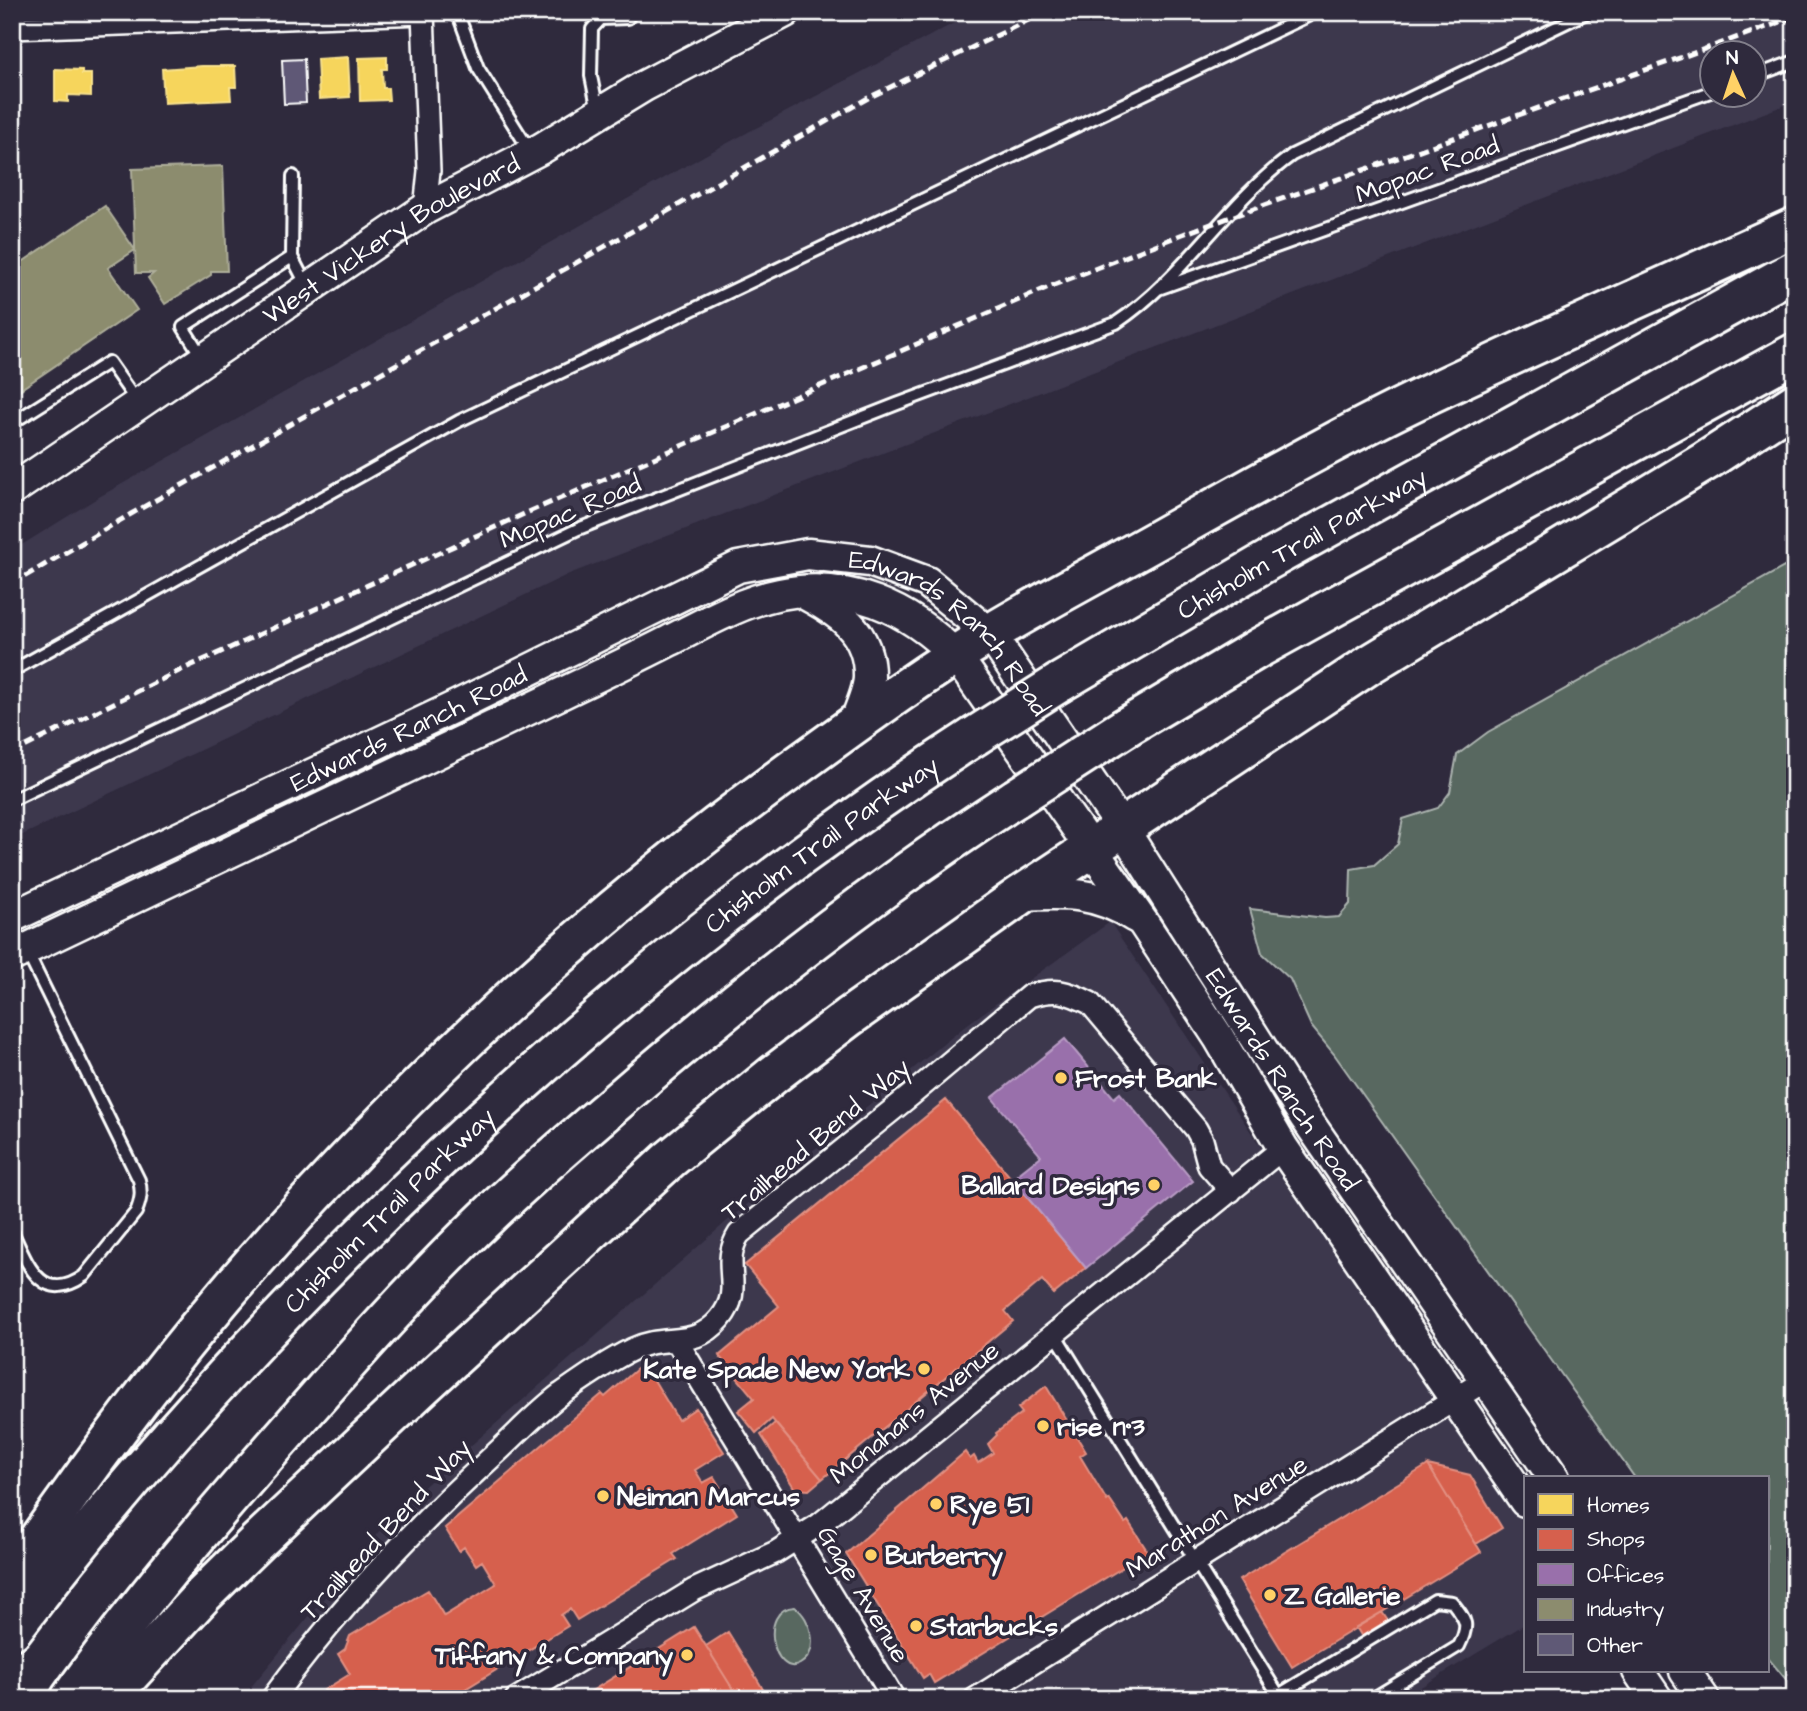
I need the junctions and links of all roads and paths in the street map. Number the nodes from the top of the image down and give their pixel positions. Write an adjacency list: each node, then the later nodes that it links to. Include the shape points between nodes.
1 (450, 12): 12 (lane, via 459,17 478,68)
2 (785, 12): 11 (street, West Vickery Boulevard, via 743,27)
3 (1316, 12): 29 (lane, via 459,421)
4 (1588, 12): 19 (lane, Mopac Road, via 1292,155 1219,221)
5 (424, 13): 7 (street); 14 (street, via 429,171)
6 (628, 18): 11 (lane, via 601,19 592,29)
7 (12, 28)
8 (1795, 61): 9 (lane)
9 (1769, 71)
10 (1699, 96): 19 (lane, Mopac Road)
11 (598, 114): 12 (street, West Vickery Boulevard)
12 (531, 153): 14 (street, West Vickery Boulevard)
13 (293, 176): 16 (lane)
14 (425, 209): 18 (street, West Vickery Boulevard)
15 (1795, 227): 27 (highway, via 1368,424)
16 (292, 257): 18 (lane); 21 (lane, via 183,327)
17 (1795, 271): 53 (highway, Chisholm Trail Parkway, bridge, via 1268,561 1059,683 851,819 710,924 466,1133 314,1282 117,1500)
18 (309, 288): 21 (street, West Vickery Boulevard)
19 (1156, 290): 31 (lane, Mopac Road, via 1116,323 1091,334 578,529)
20 (1795, 353): 57 (highway, bridge, via 1259,648 1126,727 934,851 765,979 563,1147 483,1221 353,1356 260,1463)
21 (204, 360): 23 (street, West Vickery Boulevard)
22 (1795, 403): 32 (highway, via 1372,663)
23 (138, 404): 24 (lane, via 109,362); 25 (street, West Vickery Boulevard)
24 (12, 423)
25 (12, 489)
26 (801, 592): 28 (street, Edwards Ranch Road, via 833,590 874,599 936,635); 30 (street, via 852,625 864,646 870,678); 37 (street, Edwards Ranch Road, via 734,608)
27 (990, 634): 28 (highway); 32 (street, Edwards Ranch Road); 35 (street, Edwards Ranch Road, via 928,582 870,561 808,554 738,567)
28 (956, 656): 30 (highway); 33 (street, Edwards Ranch Road)
29 (12, 671)
30 (855, 724): 52 (highway, via 621,902 412,1095 279,1233 192,1335)
31 (12, 800)
32 (1123, 829): 33 (highway); 39 (street, Edwards Ranch Road)
33 (1091, 849): 34 (highway); 36 (street, Edwards Ranch Road)
34 (1021, 895): 36 (street, via 1092,896); 58 (highway, via 849,1017 670,1159 257,1542)
35 (12, 916)
36 (1142, 921): 38 (street, Edwards Ranch Road)
37 (19, 953): 43 (lane, via 139,1180 141,1201 84,1276 63,1286 40,1280)
38 (1219, 1038): 39 (street, via 1261,1075 1287,1112 1295,1118); 40 (street, Edwards Ranch Road)
39 (1305, 1117): 42 (street, Edwards Ranch Road)
40 (1283, 1148): 41 (street, Monahans Avenue); 42 (street, via 1308,1149); 47 (street, Edwards Ranch Road)
41 (1231, 1191): 44 (street, Monahans Avenue); 45 (street, Trailhead Bend Way, via 1209,1166 1196,1129 1090,1003 1068,992 1047,991 1029,996 739,1234 730,1253 733,1289 727,1309 702,1335)
42 (1367, 1209): 46 (street, Edwards Ranch Road)
43 (12, 1231)
44 (1055, 1334): 50 (street, Monahans Avenue); 51 (lane)
45 (676, 1340): 50 (street, Gage Avenue); 59 (street, Trailhead Bend Way, via 634,1348 558,1396 447,1498 356,1593)
46 (1486, 1380): 47 (street, Marathon Avenue); 48 (street, Edwards Ranch Road)
47 (1457, 1398): 49 (street, Edwards Ranch Road); 51 (street, Marathon Avenue)
48 (1552, 1476)
49 (1524, 1499)
50 (798, 1538): 60 (street, Monahans Avenue, via 694,1590); 61 (street, Gage Avenue)
51 (1196, 1561): 56 (lane); 62 (street, Marathon Avenue)
52 (12, 1577)
53 (12, 1630)
54 (1639, 1672): 64 (street)
55 (1686, 1672): 65 (street)
56 (1277, 1697): 63 (lane, via 1434,1601 1452,1602 1465,1619 1466,1631 1459,1646)
57 (70, 1699)
58 (107, 1699)
59 (272, 1699)
60 (516, 1699)
61 (894, 1699)
62 (975, 1699)
63 (1372, 1699)
64 (1657, 1699)
65 (1704, 1699)

